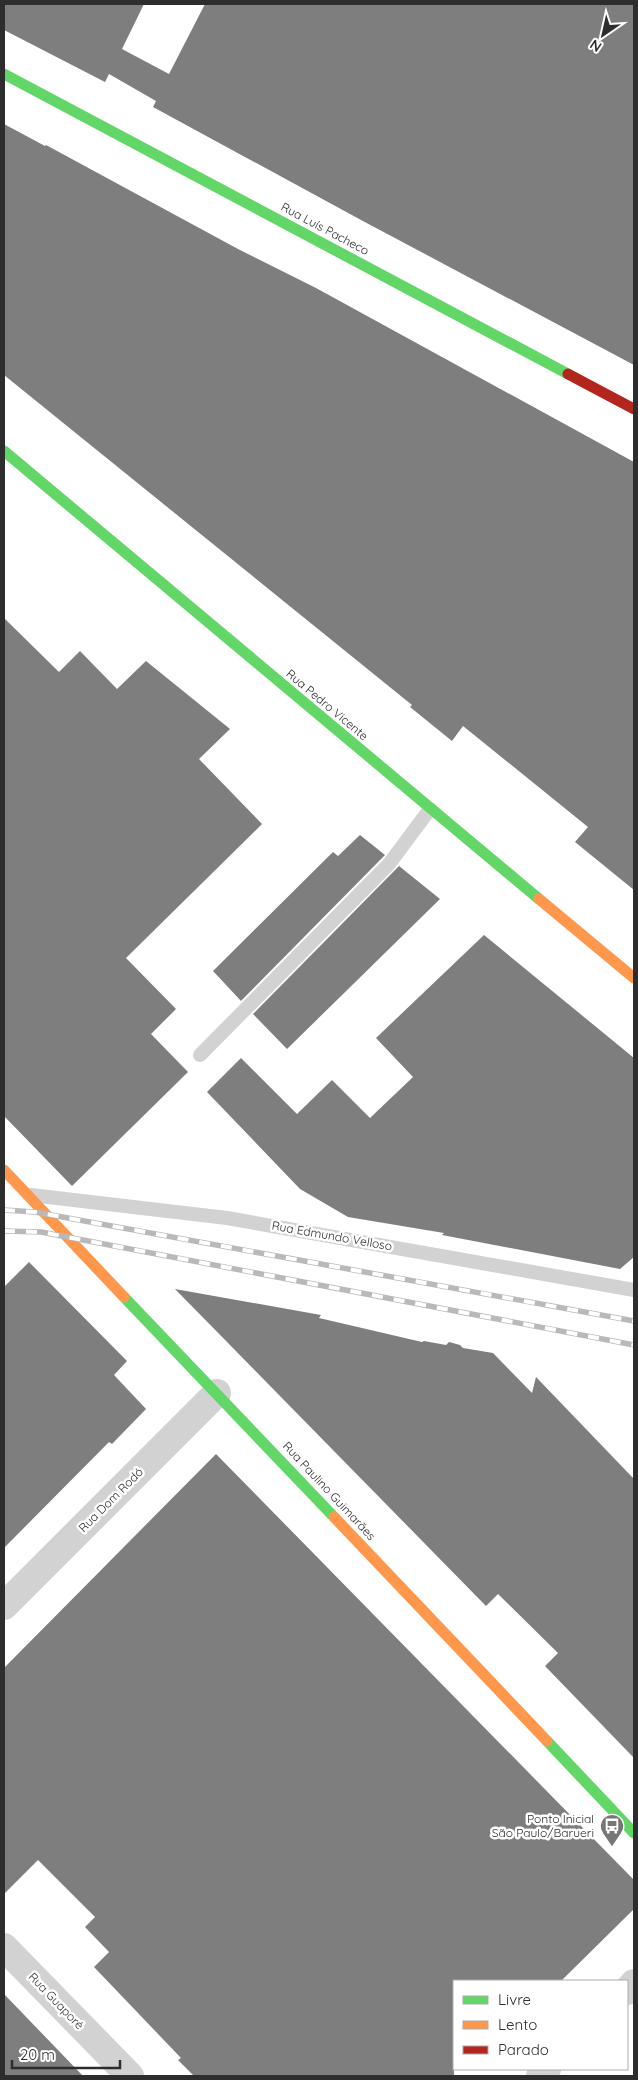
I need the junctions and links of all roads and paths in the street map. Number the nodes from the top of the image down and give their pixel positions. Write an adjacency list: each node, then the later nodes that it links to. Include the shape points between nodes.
1 (4, 74): 2 (street, Rua Luís Pacheco)
2 (634, 408)
3 (4, 451): 4 (street, Rua Pedro Vicente)
4 (430, 809): 5 (street, Rua Pedro Vicente); 6 (lane, via 389,864)
5 (634, 978)
6 (200, 1055)
7 (4, 1170): 8 (street, Rua Paulino Guimarães)
8 (27, 1194): 9 (lane, Rua Edmundo Velloso, via 227,1218); 10 (street, Rua Paulino Guimarães)
9 (634, 1290)
10 (217, 1393): 11 (street, Rua Dom Rodó); 12 (street, Rua Paulino Guimarães)
11 (4, 1606)
12 (634, 1833)
13 (4, 1947): 14 (street, Rua Guaporé)
14 (130, 2076)

